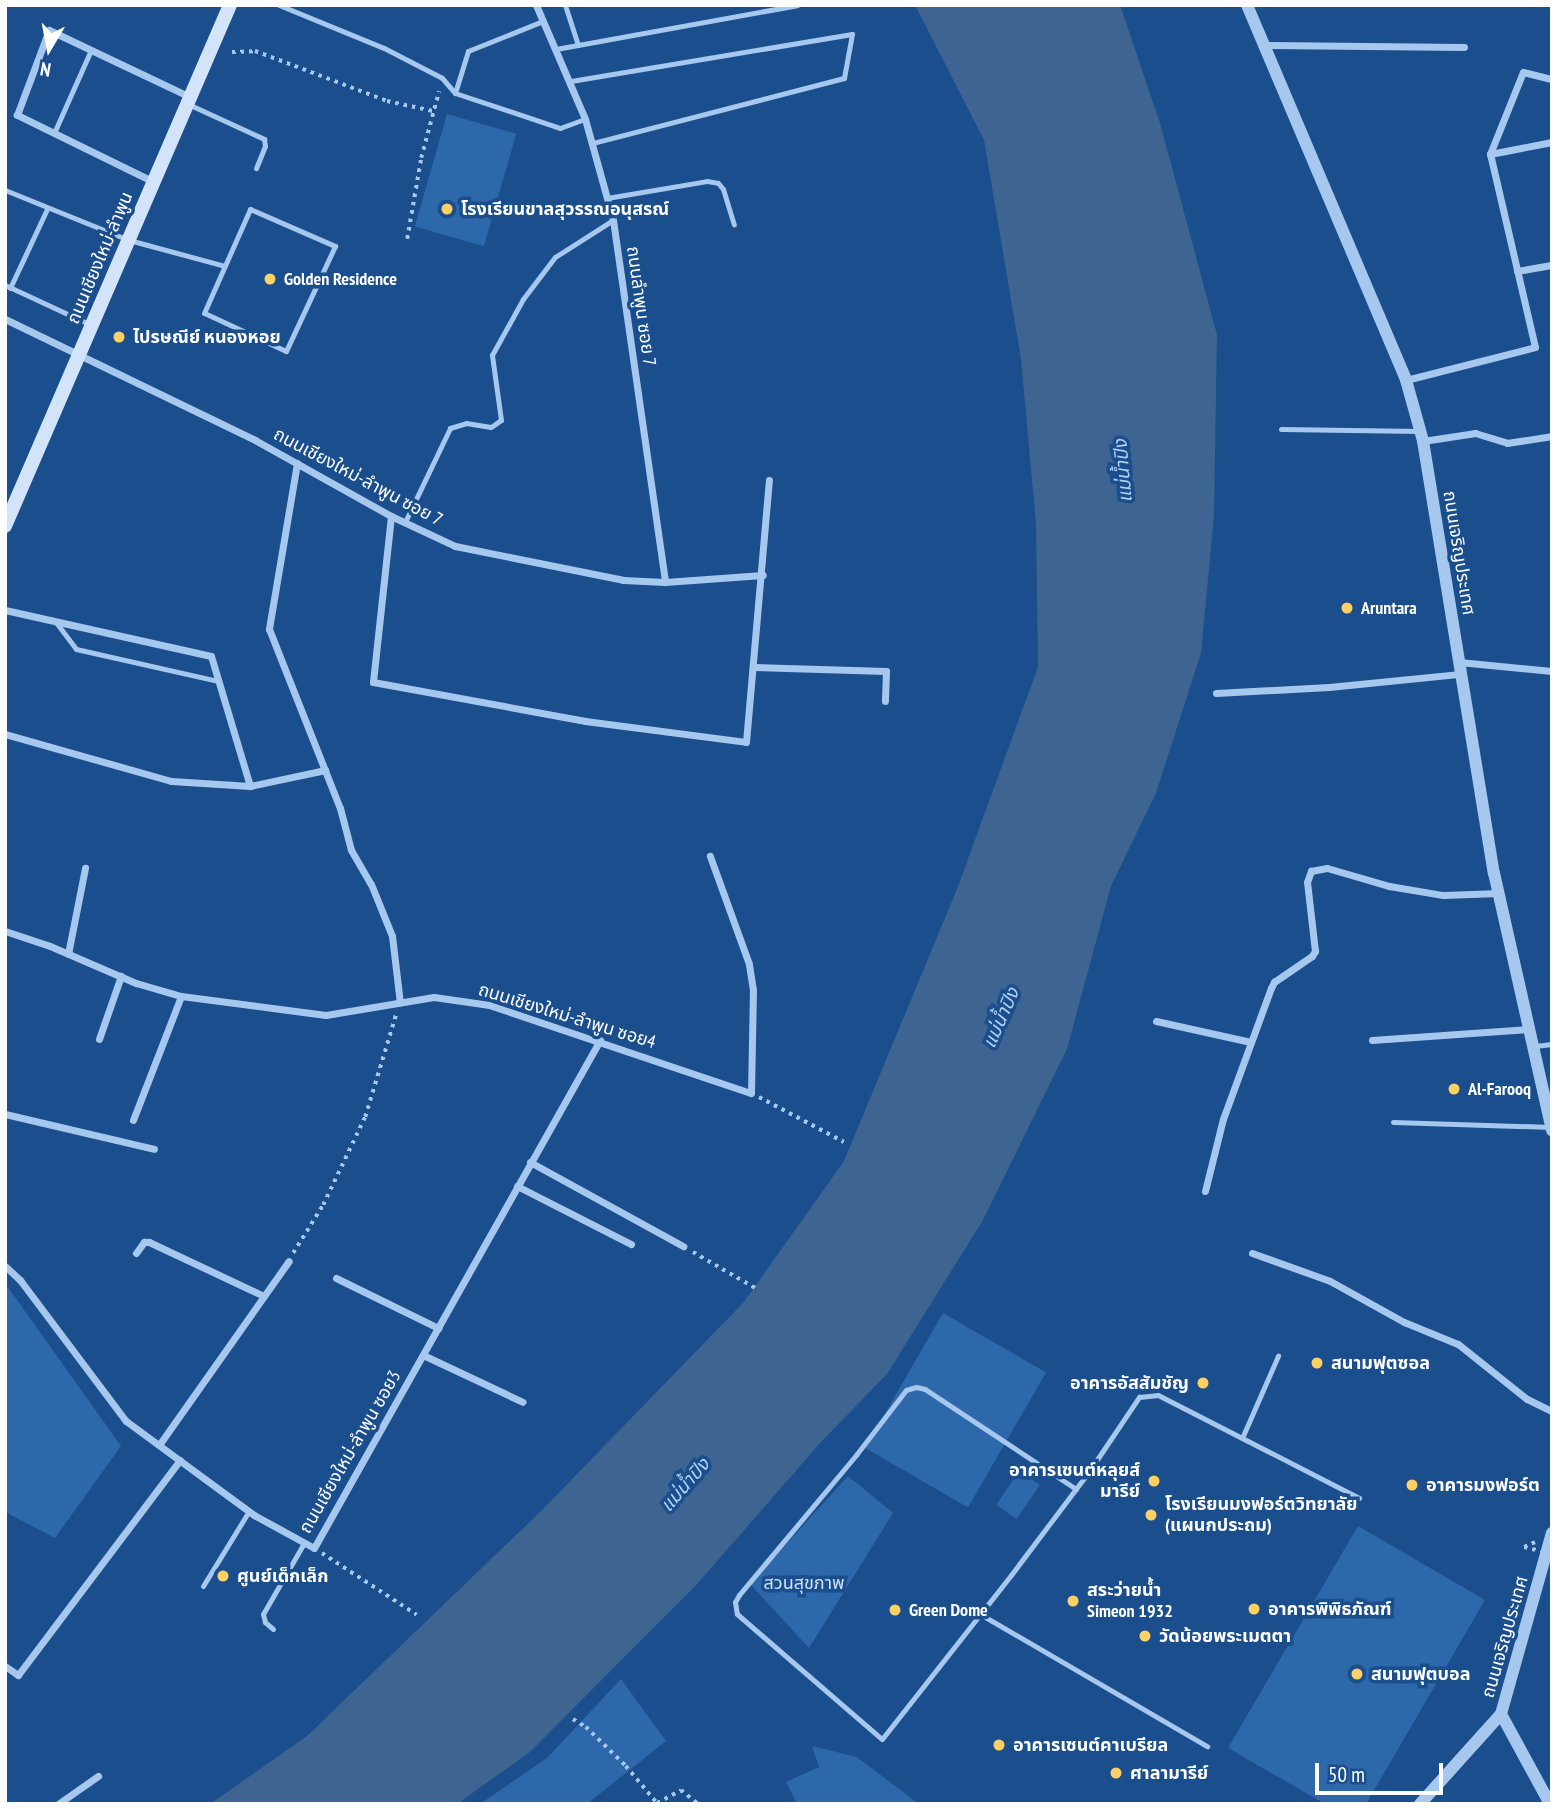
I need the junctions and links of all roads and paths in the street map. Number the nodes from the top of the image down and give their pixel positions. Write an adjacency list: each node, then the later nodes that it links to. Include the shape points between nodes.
1 (230, 5): 18 (main road, ถนนเชียงใหม่-ลำพูน)
2 (279, 5): 14 (lane, via 384,48)
3 (536, 5): 7 (street, ถนนลำพูน ซอย 7)
4 (565, 5): 8 (lane)
5 (797, 5): 8 (lane)
6 (1247, 5): 9 (street, ถนนเจริญประเทศ)
7 (543, 21): 11 (street, ถนนลำพูน ซอย 7); 17 (lane, via 468,51)
8 (578, 45): 11 (lane)
9 (1265, 45): 10 (street); 41 (street, ถนนเจริญประเทศ)
10 (1464, 47)
11 (556, 48): 16 (street, ถนนลำพูน ซอย 7)
12 (91, 50): 18 (street); 21 (lane); 21 (street, via 49,30 17,115)
13 (232, 52): 19 (path, via 255,51 387,101)
14 (442, 78): 17 (lane); 19 (path)
15 (1552, 79): 24 (street, via 1523,72)
16 (571, 81): 20 (street, ถนนลำพูน ซอย 7); 23 (lane, via 852,34 844,78)
17 (454, 93): 20 (lane, via 560,128)
18 (189, 101): 25 (lane, via 264,139); 26 (main road, ถนนเชียงใหม่-ลำพูน)
19 (433, 111): 32 (path)
20 (585, 119): 23 (street, ถนนลำพูน ซอย 7)
21 (54, 133): 26 (street)
22 (1552, 142): 24 (street)
23 (593, 143): 28 (street, ถนนลำพูน ซอย 7)
24 (1490, 154): 36 (street)
25 (256, 168)
26 (154, 183): 33 (main road, ถนนเชียงใหม่-ลำพูน)
27 (5, 190): 29 (lane)
28 (607, 198): 30 (street, ถนนลำพูน ซอย 7); 31 (lane, via 718,183)
29 (47, 209): 33 (lane); 37 (lane)
30 (613, 220): 48 (lane, via 555,257 523,299 492,355 501,420 491,427 466,422 450,428); 51 (street, ถนนลำพูน ซอย 7)
31 (734, 224)
32 (407, 239)
33 (129, 240): 35 (lane); 39 (main road, ถนนเชียงใหม่-ลำพูน)
34 (1552, 265): 36 (street)
35 (225, 266): 35 (lane, via 250,209 335,246 286,351 204,313)
36 (1517, 271): 41 (street, via 1535,347)
37 (7, 287): 39 (lane)
38 (5, 319): 40 (street, ถนนเชียงใหม่-ลำพูน ซอย 7)
39 (92, 325): 40 (main road, ถนนเชียงใหม่-ลำพูน)
40 (80, 354): 45 (street, ถนนเชียงใหม่-ลำพูน ซอย 7); 49 (main road, ถนนเชียงใหม่-ลำพูน)
41 (1406, 380): 43 (street, ถนนเจริญประเทศ)
42 (1281, 429): 43 (lane)
43 (1421, 436): 44 (street, via 1475,433 1507,443); 55 (street, ถนนเจริญประเทศ)
44 (1552, 436)
45 (297, 463): 47 (street, ถนนเชียงใหม่-ลำพูน ซอย 7); 61 (street, via 269,629)
46 (769, 480): 50 (street)
47 (391, 516): 48 (street, ถนนเชียงใหม่-ลำพูน ซอย 7); 54 (street, via 373,682 586,721 746,742)
48 (405, 523): 51 (street, ถนนเชียงใหม่-ลำพูน ซอย 7, via 456,546 624,580)
49 (5, 526)
50 (763, 575): 51 (street, ถนนเชียงใหม่-ลำพูน ซอย 7); 54 (street)
51 (665, 582)
52 (5, 610): 53 (street)
53 (55, 621): 57 (lane, via 76,649); 57 (street, via 211,656)
54 (754, 667): 59 (street, via 886,671)
55 (1459, 668): 56 (street); 58 (street, via 1329,687); 65 (street, ถนนเจริญประเทศ)
56 (1552, 671)
57 (218, 681): 62 (street)
58 (1216, 693)
59 (885, 701)
60 (5, 734): 62 (street, via 171,781)
61 (325, 771): 62 (street); 70 (street, via 351,850 392,936)
62 (250, 786)
63 (710, 856): 79 (street, via 750,964)
64 (85, 868): 67 (street)
65 (1499, 893): 72 (street, ถนนเจริญประเทศ); 76 (street, via 1443,895 1327,868 1311,871 1307,881 1315,951 1274,982)
66 (5, 931): 67 (street, ถนนเชียงใหม่-ลำพูน ซอย4)
67 (68, 954): 68 (street, ถนนเชียงใหม่-ลำพูน ซอย4)
68 (121, 976): 69 (street, ถนนเชียงใหม่-ลำพูน ซอย4); 73 (street)
69 (181, 996): 70 (street, ถนนเชียงใหม่-ลำพูน ซอย4, via 326,1015); 81 (street)
70 (400, 1003): 74 (street, ถนนเชียงใหม่-ลำพูน ซอย4, via 461,999); 93 (path, via 365,1117 323,1205)
71 (1156, 1021): 76 (street)
72 (1531, 1029): 75 (street); 78 (street, ถนนเจริญประเทศ)
73 (99, 1039)
74 (600, 1040): 79 (street, ถนนเชียงใหม่-ลำพูน ซอย4); 86 (street, ถนนเชียงใหม่-ลำพูน ซอย3)
75 (1372, 1040)
76 (1251, 1042): 88 (street, via 1223,1119)
77 (1552, 1044): 78 (lane)
78 (1535, 1046): 83 (street, ถนนเจริญประเทศ)
79 (751, 1093): 84 (path)
80 (5, 1114): 85 (street)
81 (133, 1120)
82 (1393, 1122): 83 (lane)
83 (1551, 1129)
84 (844, 1142)
85 (154, 1149)
86 (530, 1162): 87 (street, ถนนเชียงใหม่-ลำพูน ซอย3); 90 (street)
87 (517, 1186): 89 (street); 98 (street, ถนนเชียงใหม่-ลำพูน ซอย3)
88 (1205, 1191)
89 (631, 1244)
90 (682, 1246): 96 (path)
91 (136, 1253): 97 (street, via 149,1242)
92 (1252, 1253): 102 (street, via 1330,1280 1404,1322 1458,1344 1527,1399)
93 (289, 1261): 97 (street)
94 (5, 1266): 104 (street, ถนนเชียงใหม่-ลำพูน ซอย3, via 126,1421)
95 (336, 1278): 98 (street)
96 (755, 1287)
97 (264, 1296): 104 (street)
98 (438, 1328): 99 (street, ถนนเชียงใหม่-ลำพูน ซอย3)
99 (423, 1355): 101 (street); 112 (street, ถนนเชียงใหม่-ลำพูน ซอย3)
100 (1278, 1356): 103 (lane)
101 (523, 1402)
102 (1552, 1411)
103 (1242, 1438): 106 (lane, via 1158,1395 1139,1397); 107 (lane)
104 (159, 1444): 105 (street, ถนนเชียงใหม่-ลำพูน ซอย3)
105 (180, 1460): 108 (street, ถนนเชียงใหม่-ลำพูน ซอย3); 118 (street, via 19,1675)
106 (1076, 1489): 115 (lane); 115 (lane, via 925,1389 906,1390 735,1602 737,1614 882,1739)
107 (1359, 1498)
108 (249, 1511): 110 (street, ถนนเชียงใหม่-ลำพูน ซอย3); 114 (lane)
109 (1552, 1533): 119 (street, ถนนเจริญประเทศ)
110 (304, 1543): 112 (street, ถนนเชียงใหม่-ลำพูน ซอย3); 117 (lane, via 263,1614)
111 (1524, 1547): 113 (path, bridge)
112 (314, 1548): 116 (path)
113 (1552, 1554)
114 (203, 1586)
115 (980, 1614): 121 (lane)
116 (417, 1615)
117 (273, 1629)
118 (5, 1666)
119 (1502, 1714): 125 (street, ถนนเจริญประเทศ); 126 (street)
120 (573, 1719): 124 (path, via 626,1766 657,1803 681,1790)
121 (1207, 1746)
122 (98, 1776): 123 (street)
123 (58, 1804)
124 (698, 1804)
125 (1420, 1804)
126 (1550, 1804)

